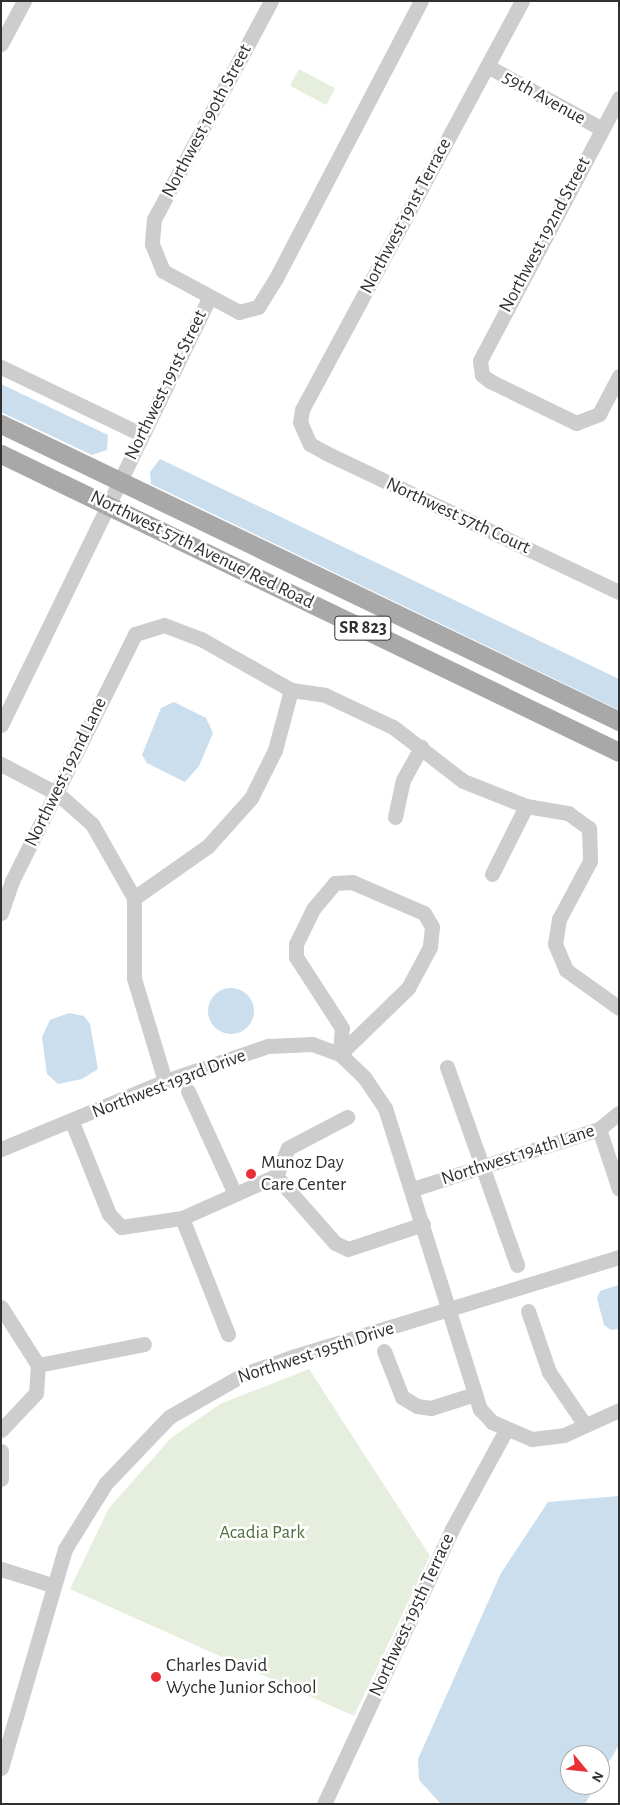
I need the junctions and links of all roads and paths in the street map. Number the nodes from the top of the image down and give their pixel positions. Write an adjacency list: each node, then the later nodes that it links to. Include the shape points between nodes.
1 (24, 1): 5 (street)
2 (271, 1): 9 (street, Northwest 190th Street, via 154,219 152,244 163,271)
3 (421, 1): 9 (street, Northwest 191st Street, via 258,307 239,312)
4 (522, 1): 6 (street, Northwest 191st Terrace)
5 (1, 44)
6 (487, 66): 8 (street, 59th Avenue); 14 (street, Northwest 191st Terrace, via 302,410)
7 (619, 98): 8 (street, Northwest 192nd Street)
8 (602, 129): 11 (street, Northwest 192nd Street, via 483,350 482,375 576,423 587,422 599,414)
9 (209, 298): 13 (street, Northwest 191st Street)
10 (1, 367): 13 (street)
11 (619, 376)
12 (1, 424): 16 (main road, Northwest 57th Avenue/Red Road / SR 823)
13 (141, 434): 16 (street, Northwest 191st Street)
14 (303, 434): 18 (street, Northwest 57th Court, via 326,453)
15 (1, 454): 17 (main road, Northwest 57th Avenue/Red Road / SR 823)
16 (119, 481): 17 (street, Northwest 191st Street); 20 (main road, Northwest 57th Avenue/Red Road / SR 823)
17 (107, 504): 21 (street, Northwest 191st Street); 23 (main road, Northwest 57th Avenue/Red Road / SR 823)
18 (619, 592)
19 (291, 690): 22 (street, via 325,695 393,727); 25 (street, Northwest 192nd Lane, via 201,640 164,625 135,634); 29 (street, via 275,750 251,798 208,846)
20 (619, 722)
21 (1, 725)
22 (421, 747): 26 (street, via 463,782); 27 (street, via 405,774)
23 (619, 752)
24 (1, 764): 25 (street)
25 (58, 794): 29 (street, via 92,824); 30 (street, Northwest 192nd Lane, via 12,881)
26 (526, 806): 28 (street); 31 (street, via 568,814 589,828 590,861 559,919 555,944 566,970)
27 (395, 817)
28 (492, 874)
29 (134, 898): 34 (street, via 134,978)
30 (1, 912)
31 (619, 1008)
32 (340, 1054): 32 (street, via 408,988 430,947 432,927 424,914 352,882 335,883 313,909 296,944 296,957 342,1028); 34 (street, Northwest 193rd Drive, via 312,1044 268,1046); 43 (street, via 364,1077 385,1108)
33 (448, 1067): 41 (street)
34 (165, 1081): 38 (street, Northwest 193rd Drive)
35 (188, 1091): 45 (street)
36 (619, 1113): 39 (street, Northwest 194th Lane)
37 (347, 1117): 42 (street, via 288,1148)
38 (72, 1122): 40 (street, Northwest 193rd Drive); 46 (street, via 109,1214 121,1227)
39 (599, 1129): 41 (street, Northwest 194th Lane); 44 (street)
40 (2, 1144)
41 (481, 1167): 43 (street, Northwest 194th Lane); 49 (street)
42 (276, 1176): 45 (street); 47 (street, via 335,1243 348,1249)
43 (413, 1189): 47 (street)
44 (619, 1189)
45 (234, 1192): 46 (street)
46 (182, 1218): 53 (street)
47 (423, 1224): 51 (street)
48 (619, 1257): 51 (street, Northwest 195th Drive)
49 (516, 1265)
50 (1, 1307): 56 (street)
51 (450, 1309): 57 (street); 65 (street, Northwest 195th Drive, via 244,1374 169,1417 106,1483 65,1549)
52 (528, 1311): 59 (street, via 549,1372)
53 (228, 1334)
54 (144, 1344): 56 (street)
55 (384, 1351): 57 (street, via 402,1397 417,1406 431,1408)
56 (38, 1365): 60 (street, via 36,1393)
57 (476, 1394): 61 (street, via 480,1409)
58 (619, 1410): 59 (street)
59 (585, 1425): 61 (street, via 546,1439 532,1439)
60 (1, 1430)
61 (506, 1430): 67 (street, Northwest 195th Terrace, via 452,1530)
62 (1, 1451): 63 (street)
63 (1, 1480)
64 (1, 1569): 65 (street)
65 (52, 1585): 66 (street, Northwest 195th Drive)
66 (1, 1768)
67 (324, 1804)

